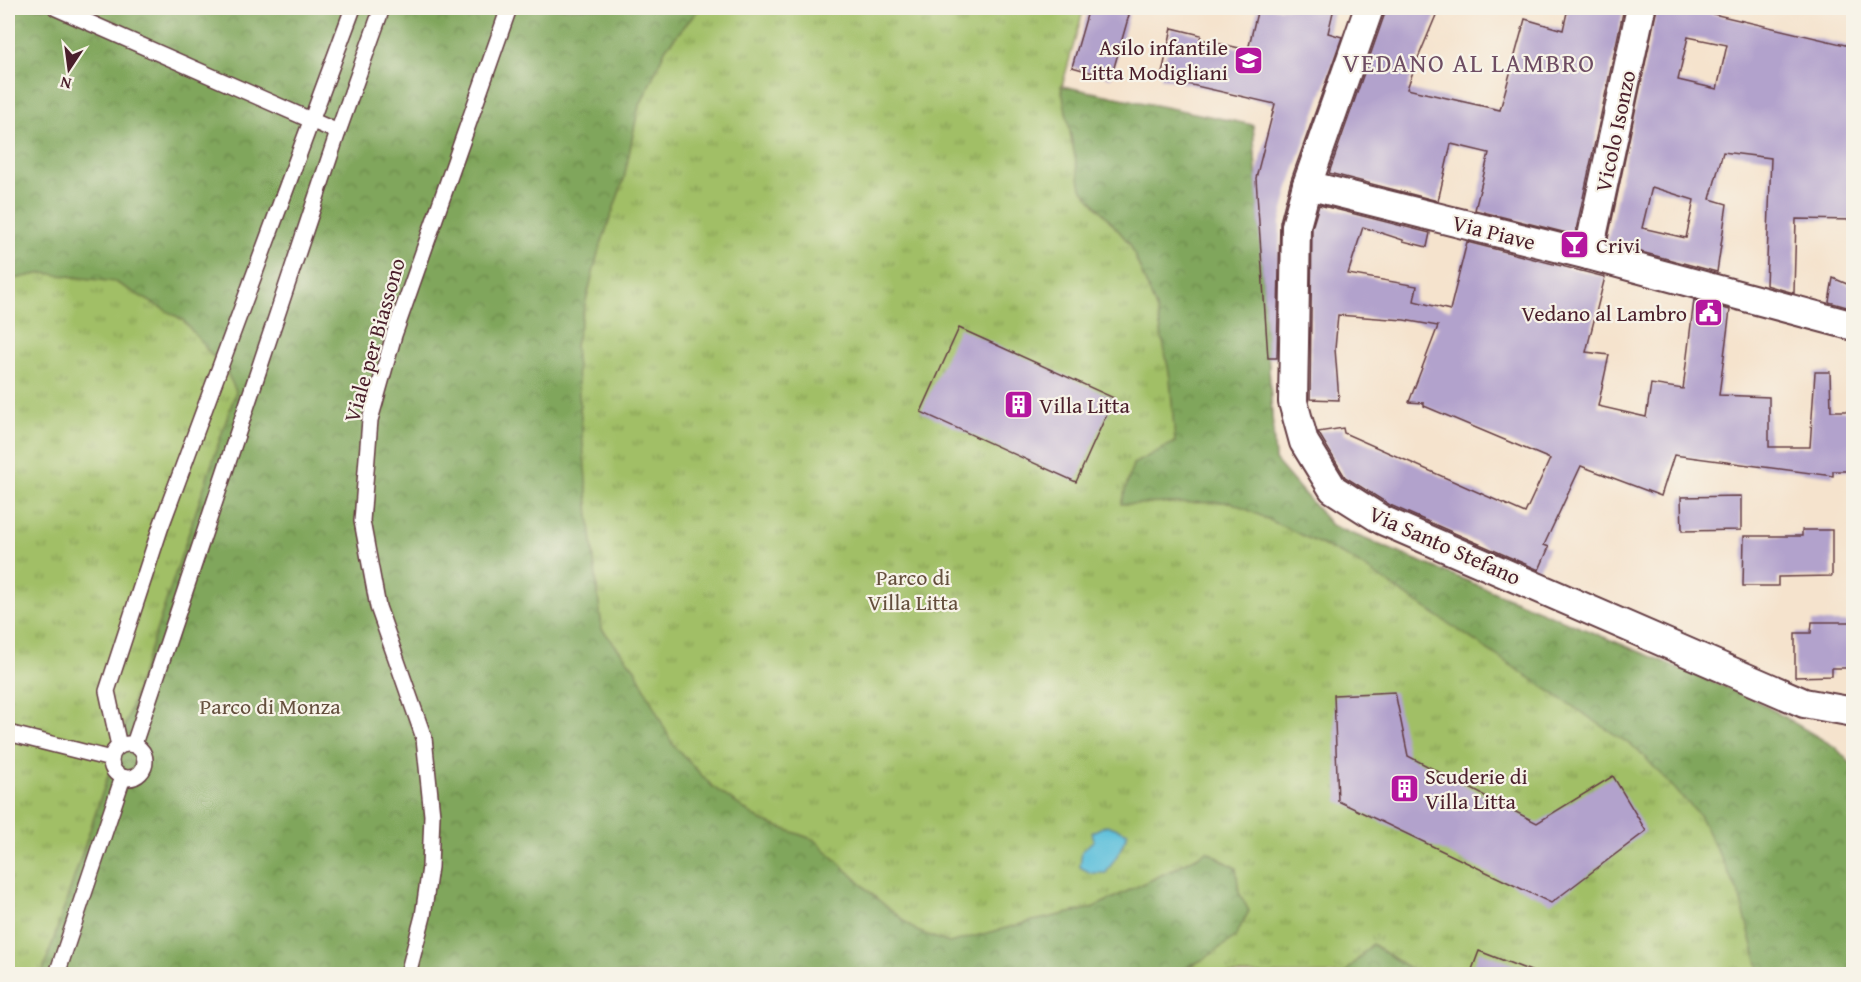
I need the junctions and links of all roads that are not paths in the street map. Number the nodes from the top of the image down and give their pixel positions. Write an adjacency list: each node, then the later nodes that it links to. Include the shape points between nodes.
1 (56, 8): 7 (lane)
2 (352, 8): 7 (lane)
3 (382, 8): 8 (lane)
4 (508, 8): 17 (lane, Viale per Biassono, via 394,335 370,420 362,521 378,607 424,738 432,814 423,916)
5 (1369, 8): 9 (street, Via Santo Stefano)
6 (1641, 8): 10 (street, Vicolo Isonzo)
7 (310, 119): 8 (lane); 14 (lane, via 160,529 107,691)
8 (338, 132): 14 (lane)
9 (1307, 185): 10 (street, Via Piave); 12 (street, Via Santo Stefano, via 1296,226 1293,402 1304,442 1333,489 1382,520 1793,699)
10 (1588, 255): 11 (street, Via Piave)
11 (1854, 326)
12 (1852, 715)
13 (8, 733): 14 (lane)
14 (122, 750): 15 (lane, via 114,770); 15 (lane, via 142,751 146,761 138,775)
15 (123, 777): 16 (lane)
16 (57, 975)
17 (408, 975)

